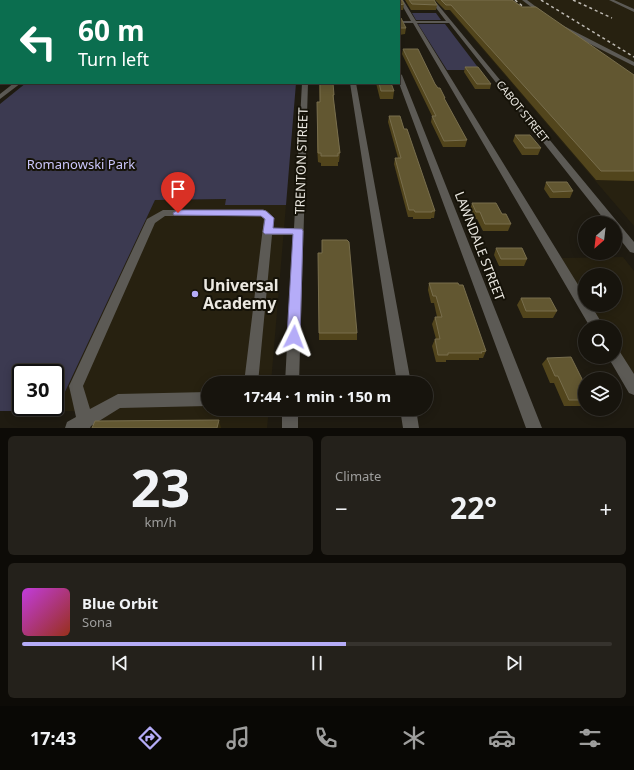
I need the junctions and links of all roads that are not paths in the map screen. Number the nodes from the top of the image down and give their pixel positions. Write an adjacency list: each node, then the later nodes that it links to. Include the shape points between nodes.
1 (401, 0): 8 (street)
2 (432, 0): 9 (street, CABOT STREET)
3 (524, 0): 6 (street)
4 (611, 0): 5 (street)
5 (634, 10)
6 (549, 17)
7 (400, 22): 8 (street)
8 (414, 22): 9 (street); 22 (street)
9 (450, 22): 17 (street, CABOT STREET)
10 (555, 22): 11 (street)
11 (634, 64)
12 (400, 78): 34 (street, LAWNDALE STREET)
13 (17, 84): 16 (street)
14 (305, 84): 18 (street, TRENTON STREET)
15 (353, 84): 26 (street)
16 (0, 96)
17 (607, 216)
18 (298, 231): 19 (street); 25 (street, TRENTON STREET)
19 (268, 232): 24 (street); 31 (street, via 269,218 263,213 163,213 151,221 76,386)
20 (622, 234): 21 (street)
21 (634, 249)
22 (593, 320)
23 (620, 364): 27 (street)
24 (252, 376)
25 (292, 376)
26 (403, 376)
27 (634, 388)
28 (201, 399): 31 (street, via 118,401)
29 (290, 416): 32 (street)
30 (409, 416): 33 (street)
31 (80, 426)
32 (290, 428)
33 (411, 428)
34 (534, 428)

